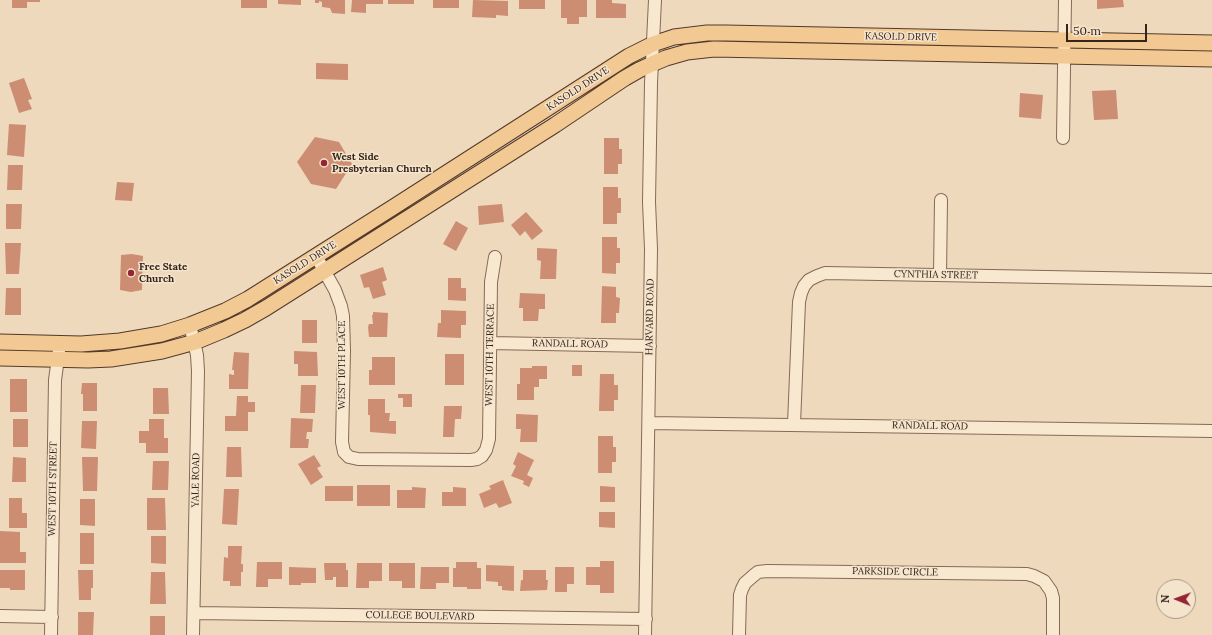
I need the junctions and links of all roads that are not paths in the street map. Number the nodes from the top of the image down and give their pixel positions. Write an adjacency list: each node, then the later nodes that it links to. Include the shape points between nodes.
1 (655, 0): 5 (street, HARVARD ROAD)
2 (1066, 0): 3 (street)
3 (1065, 40): 4 (main road, KASOLD DRIVE); 5 (main road, KASOLD DRIVE, via 726,33 674,37); 6 (street)
4 (1212, 43)
5 (653, 44): 8 (street, HARVARD ROAD); 11 (main road, KASOLD DRIVE, via 613,66)
6 (1064, 56): 7 (main road, KASOLD DRIVE); 8 (main road, KASOLD DRIVE, via 714,49 687,52); 9 (street)
7 (1212, 59)
8 (652, 64): 13 (main road, KASOLD DRIVE, via 625,78); 21 (street, HARVARD ROAD, via 649,202)
9 (1063, 138)
10 (941, 200): 14 (street)
11 (316, 256): 13 (street, WEST 10TH PLACE); 16 (main road, KASOLD DRIVE, via 248,299)
12 (495, 257): 20 (street, WEST 10TH TERRACE, via 491,282)
13 (324, 270): 18 (main road, KASOLD DRIVE, via 245,320); 27 (street, WEST 10TH PLACE, via 338,297 343,316 342,449 346,454 363,459 471,460)
14 (940, 275): 15 (street, CYNTHIA STREET); 25 (street, CYNTHIA STREET, via 825,273 809,280 800,293 799,302)
15 (1212, 280)
16 (190, 325): 18 (street, YALE ROAD); 19 (main road, KASOLD DRIVE, via 162,334 120,341)
17 (0, 342): 19 (main road, KASOLD DRIVE)
18 (195, 342): 23 (main road, KASOLD DRIVE, via 162,351 117,358); 28 (street, YALE ROAD, via 198,371)
19 (60, 343): 23 (street, WEST 10TH STREET)
20 (490, 343): 21 (street, RANDALL ROAD); 27 (street, WEST 10TH TERRACE, via 489,439)
21 (650, 346): 24 (street, HARVARD ROAD)
22 (0, 358): 23 (main road, KASOLD DRIVE)
23 (57, 360): 30 (street, WEST 10TH STREET)
24 (649, 422): 25 (street, RANDALL ROAD); 31 (street, HARVARD ROAD)
25 (794, 424): 26 (street, RANDALL ROAD)
26 (1212, 431)
27 (484, 453)
28 (194, 613): 31 (street, COLLEGE BOULEVARD); 33 (street, YALE ROAD)
29 (0, 616): 30 (street)
30 (52, 617): 32 (street, WEST 10TH STREET)
31 (646, 619): 34 (street, HARVARD ROAD)
32 (51, 635)
33 (193, 635)
34 (645, 635)
35 (739, 635): 36 (street, PARKSIDE CIRCLE, via 740,595 744,583 758,572 767,571 1027,574 1044,581 1048,586 1053,598)
36 (1053, 635)

